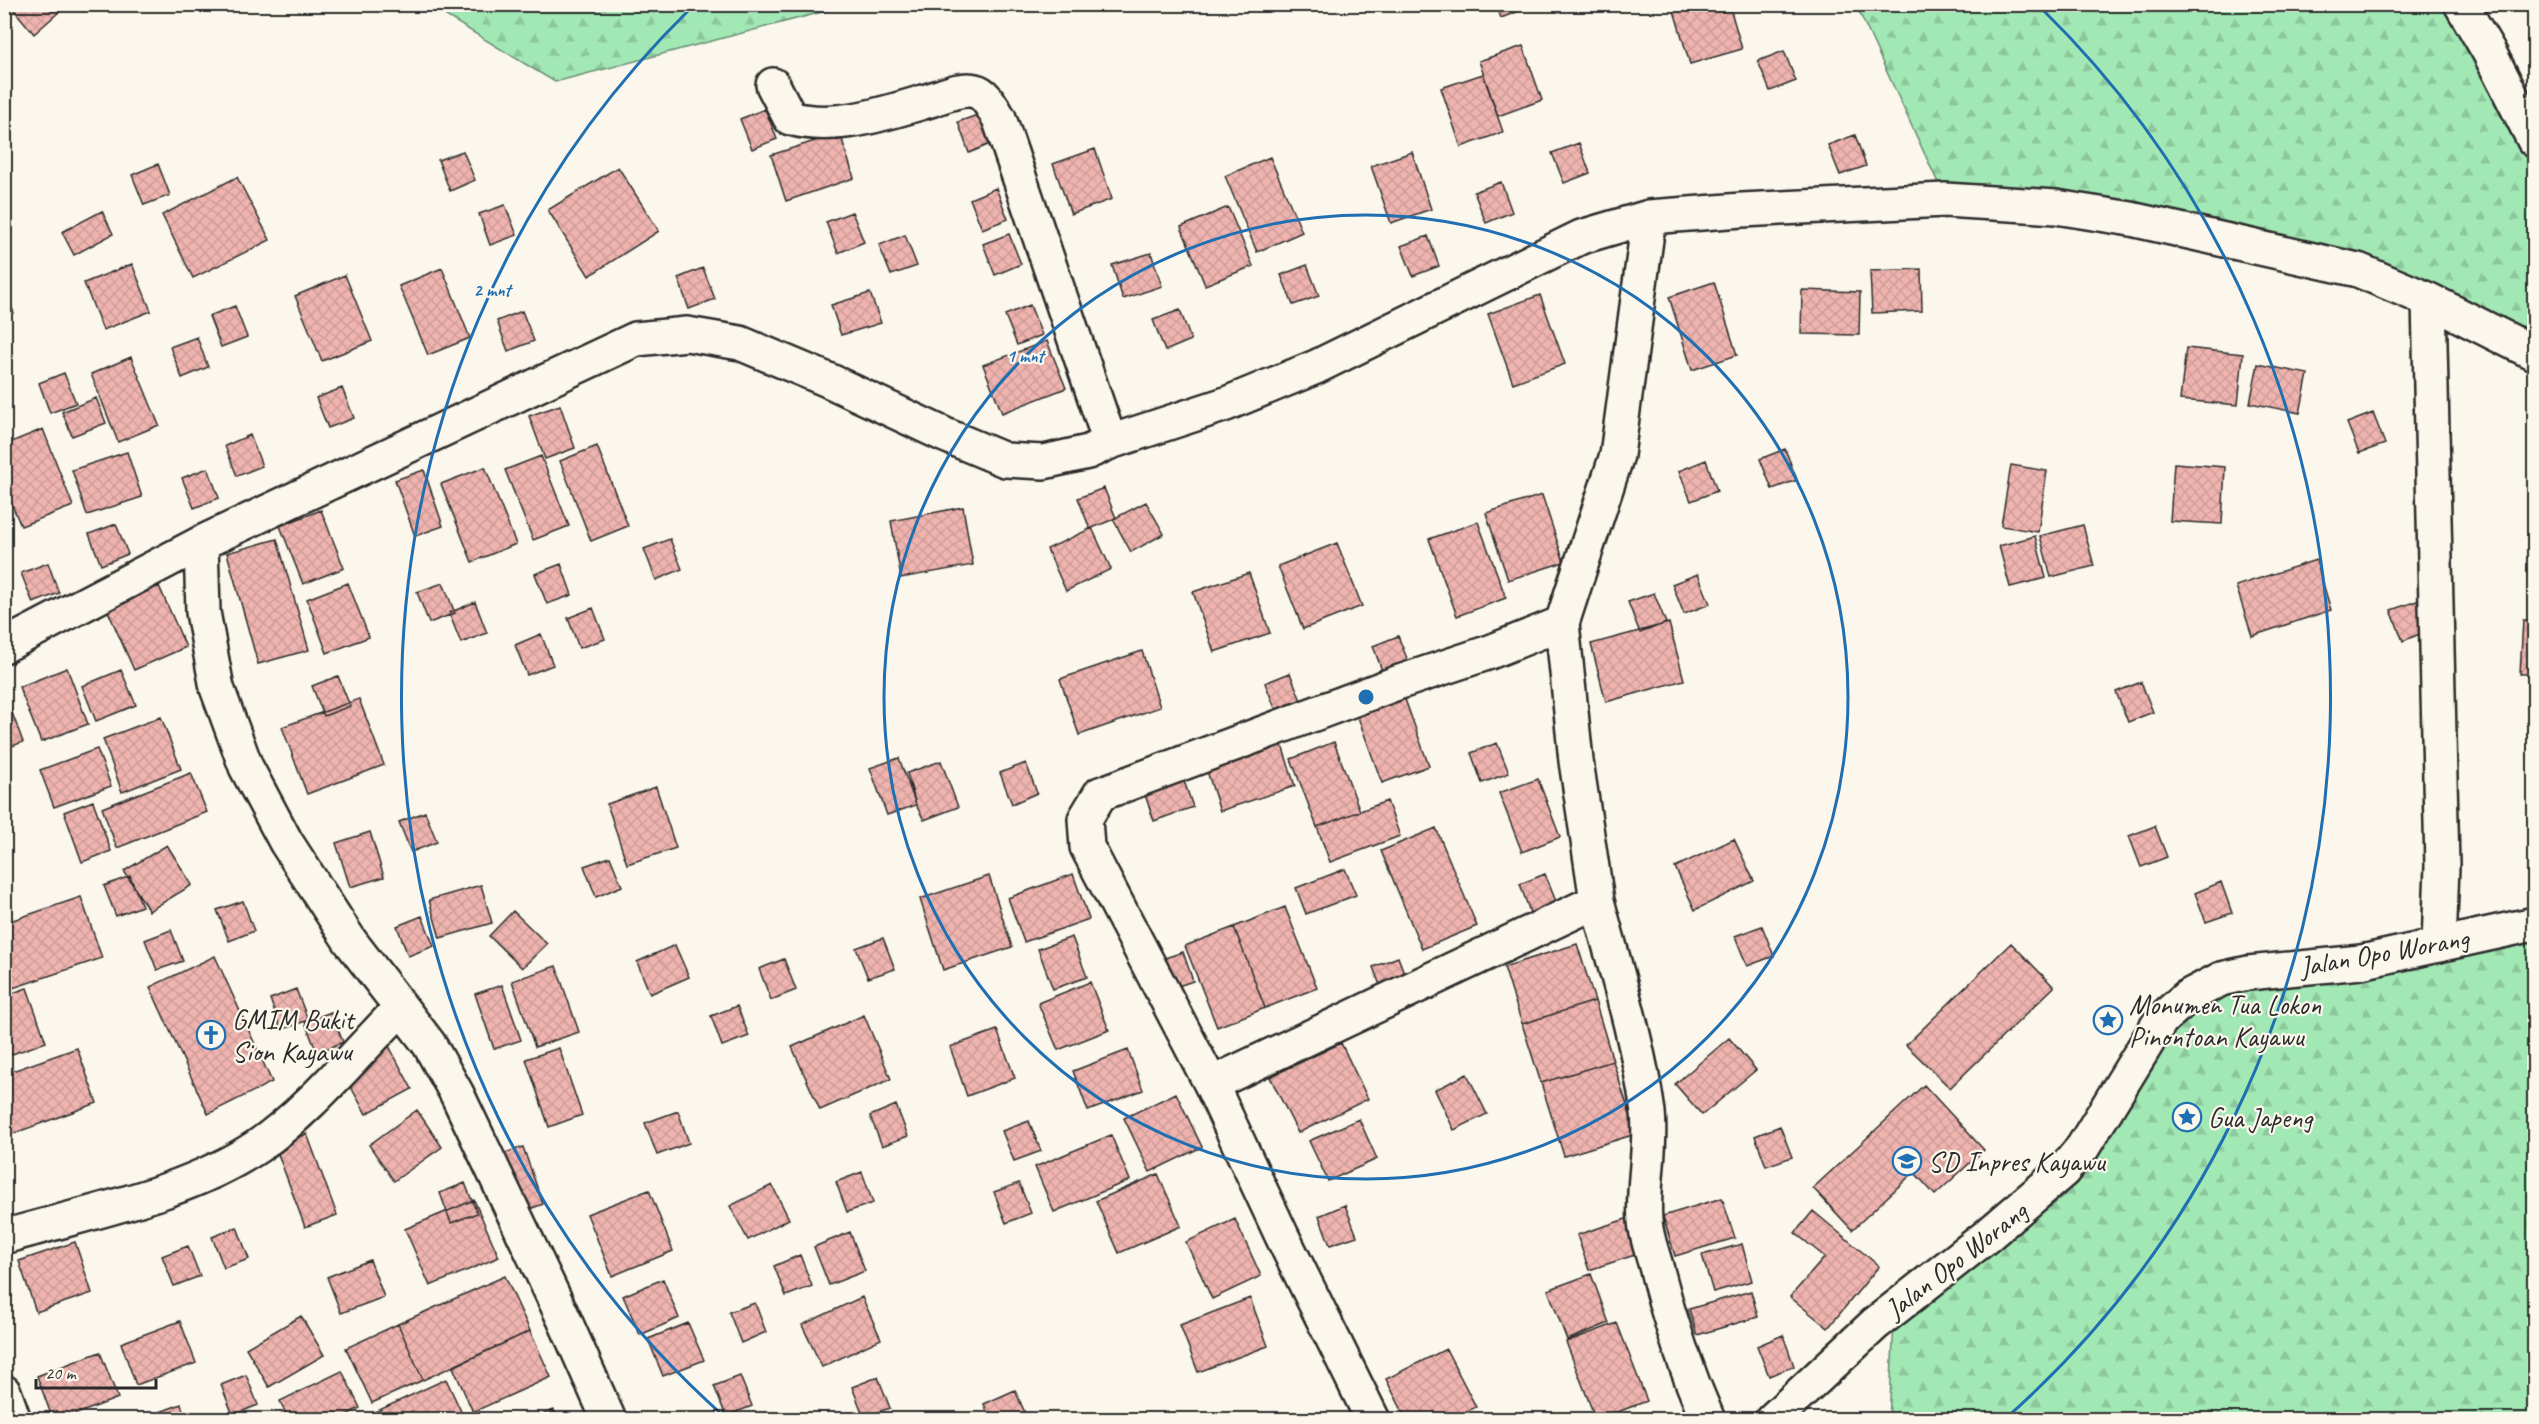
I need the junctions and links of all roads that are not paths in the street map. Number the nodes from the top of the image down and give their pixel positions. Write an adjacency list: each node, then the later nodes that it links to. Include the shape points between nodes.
1 (2461, 4): 3 (street)
2 (773, 85): 7 (street, via 790,118 806,123 842,123 968,89 978,91 999,118)
3 (2535, 140)
4 (1649, 217): 5 (street, via 1946,200 2056,207 2131,219 2358,270); 7 (street, via 1581,237 1316,367 1226,405); 9 (street, via 1617,455)
5 (2429, 300): 6 (street); 13 (street, via 2442,844)
6 (2535, 353)
7 (1110, 442): 8 (street, via 1088,453 1044,462 1005,460 740,343 687,334 636,339)
8 (201, 543): 10 (street); 14 (street, via 203,612 217,688 246,767 286,842)
9 (1562, 623): 11 (street, via 1576,761); 15 (street, via 1100,794 1085,819 1087,847)
10 (4, 646)
11 (1597, 901): 15 (street); 21 (street, via 1637,1052 1648,1114 1645,1223 1669,1320 1685,1369)
12 (2535, 924): 13 (street, Jalan Opo Worang)
13 (2439, 945): 22 (street, Jalan Opo Worang, via 2361,962 2248,973 2221,979 2187,997 2161,1020 2083,1147 2063,1171 1875,1324)
14 (400, 1009): 16 (street, via 294,1115 259,1145 231,1162 164,1190); 19 (street, via 429,1044 457,1094)
15 (1211, 1084): 20 (street)
16 (4, 1237)
17 (4, 1392): 18 (street)
18 (14, 1419)
19 (609, 1419)
20 (1373, 1419)
21 (1708, 1419)
22 (1772, 1419)

